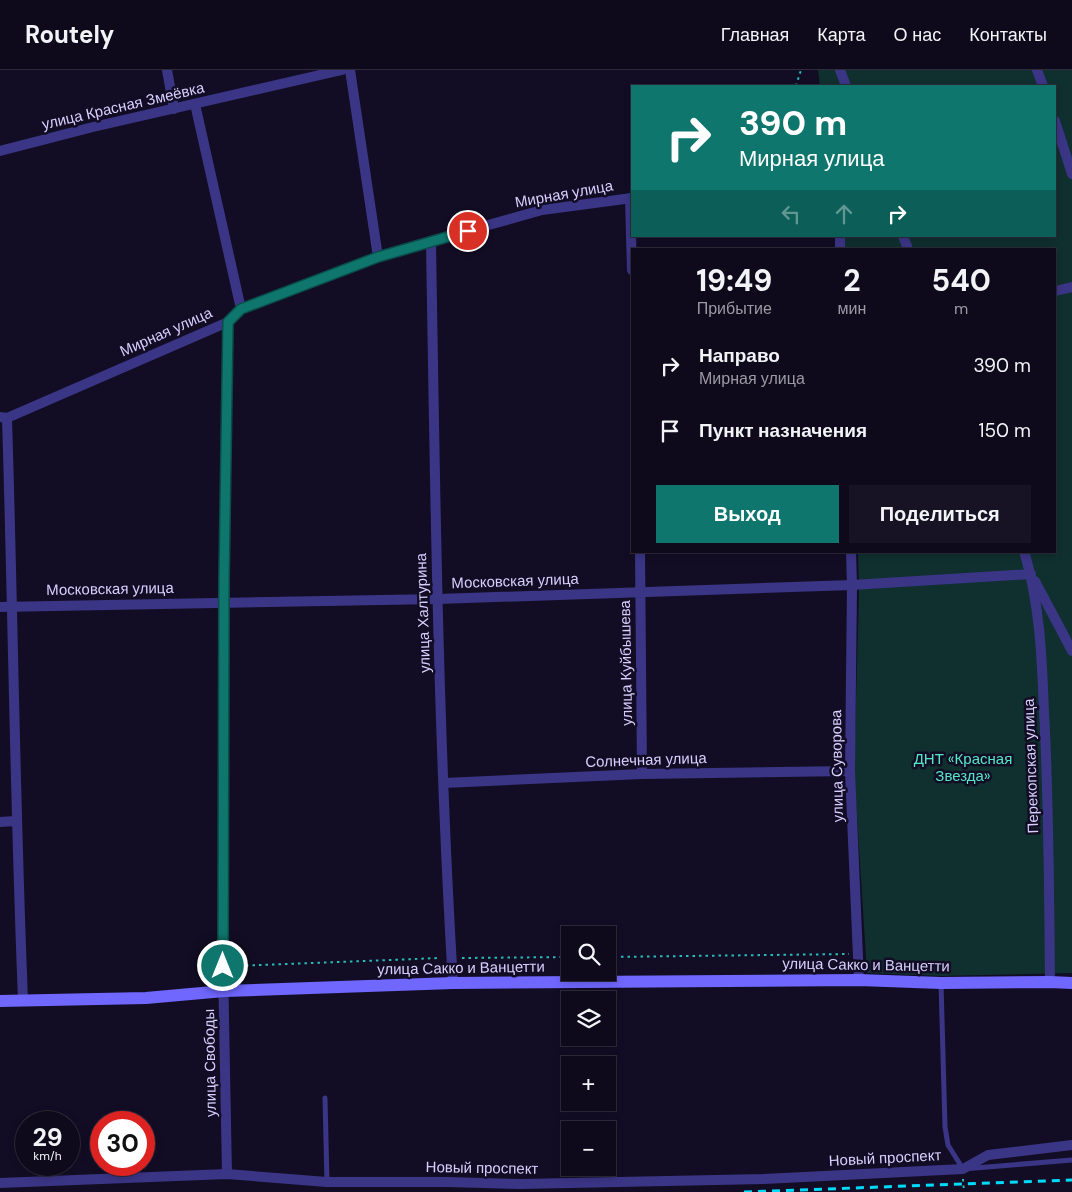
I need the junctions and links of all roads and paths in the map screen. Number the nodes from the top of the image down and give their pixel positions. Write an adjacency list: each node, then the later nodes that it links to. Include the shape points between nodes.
1 (167, 70): 11 (street)
2 (342, 70): 10 (street, улица Красная Змеёвка)
3 (350, 70): 17 (street)
4 (800, 70): 7 (path)
5 (840, 70): 8 (street)
6 (1037, 70): 9 (street)
7 (796, 85)
8 (846, 85)
9 (1042, 85)
10 (195, 104): 11 (street, улица Красная Змеёвка); 20 (street)
11 (174, 109): 13 (street, улица Красная Змеёвка)
12 (1056, 124): 14 (street)
13 (0, 151)
14 (1072, 174)
15 (631, 198): 16 (street, Мирная улица, via 542,210)
16 (431, 241): 17 (street, Мирная улица); 29 (street, улица Халтурина)
17 (378, 257): 20 (street, Мирная улица)
18 (1072, 287): 19 (street)
19 (1056, 291)
20 (241, 309): 21 (street, Мирная улица)
21 (228, 322): 22 (street, Мирная улица); 30 (street, улица Свободы)
22 (4, 417): 31 (street)
23 (640, 553): 28 (street, улица Куйбышева)
24 (851, 553): 27 (street, улица Суворова)
25 (1025, 553): 26 (street, Перекопская улица)
26 (1031, 574): 27 (street, Московская улица); 33 (street); 45 (street, Перекопская улица, via 1040,634 1047,768)
27 (852, 585): 28 (street, Московская улица); 34 (street, улица Суворова)
28 (640, 592): 29 (street, Московская улица); 35 (street, улица Куйбышева)
29 (438, 599): 30 (street, Московская улица); 36 (street, улица Халтурина)
30 (224, 601): 31 (street, Московская улица); 43 (street, улица Свободы)
31 (13, 606): 32 (street, Московская улица); 38 (street)
32 (0, 607)
33 (1072, 651)
34 (850, 771): 35 (street, Солнечная улица); 39 (street, улица Суворова)
35 (642, 774): 36 (street, Солнечная улица)
36 (444, 784): 42 (street, улица Халтурина)
37 (0, 822): 38 (street)
38 (16, 822): 50 (street)
39 (859, 954): 40 (path); 44 (street, улица Суворова)
40 (616, 956)
41 (561, 957): 42 (path)
42 (452, 958): 43 (path); 48 (street, улица Халтурина)
43 (223, 966): 49 (street, улица Свободы)
44 (859, 980): 46 (main road, улица Сакко и Ванцетти); 48 (main road, улица Сакко и Ванцетти)
45 (1050, 982): 46 (main road, улица Сакко и Ванцетти); 47 (main road, улица Сакко и Ванцетти)
46 (941, 983): 55 (lane, via 945,1127 948,1145)
47 (1072, 983)
48 (453, 984): 49 (main road, улица Сакко и Ванцетти)
49 (224, 991): 50 (main road, улица Сакко и Ванцетти, via 146,998); 56 (street, улица Свободы)
50 (23, 1000): 51 (main road, улица Сакко и Ванцетти)
51 (0, 1001)
52 (325, 1098): 57 (lane)
53 (1072, 1145): 55 (street, via 988,1156)
54 (1072, 1160): 55 (lane)
55 (963, 1170): 57 (street, Новый проспект, via 764,1180 608,1183); 59 (path)
56 (227, 1174): 57 (street, Новый проспект); 58 (street, Новый проспект)
57 (327, 1182)
58 (0, 1183)
59 (964, 1192)

